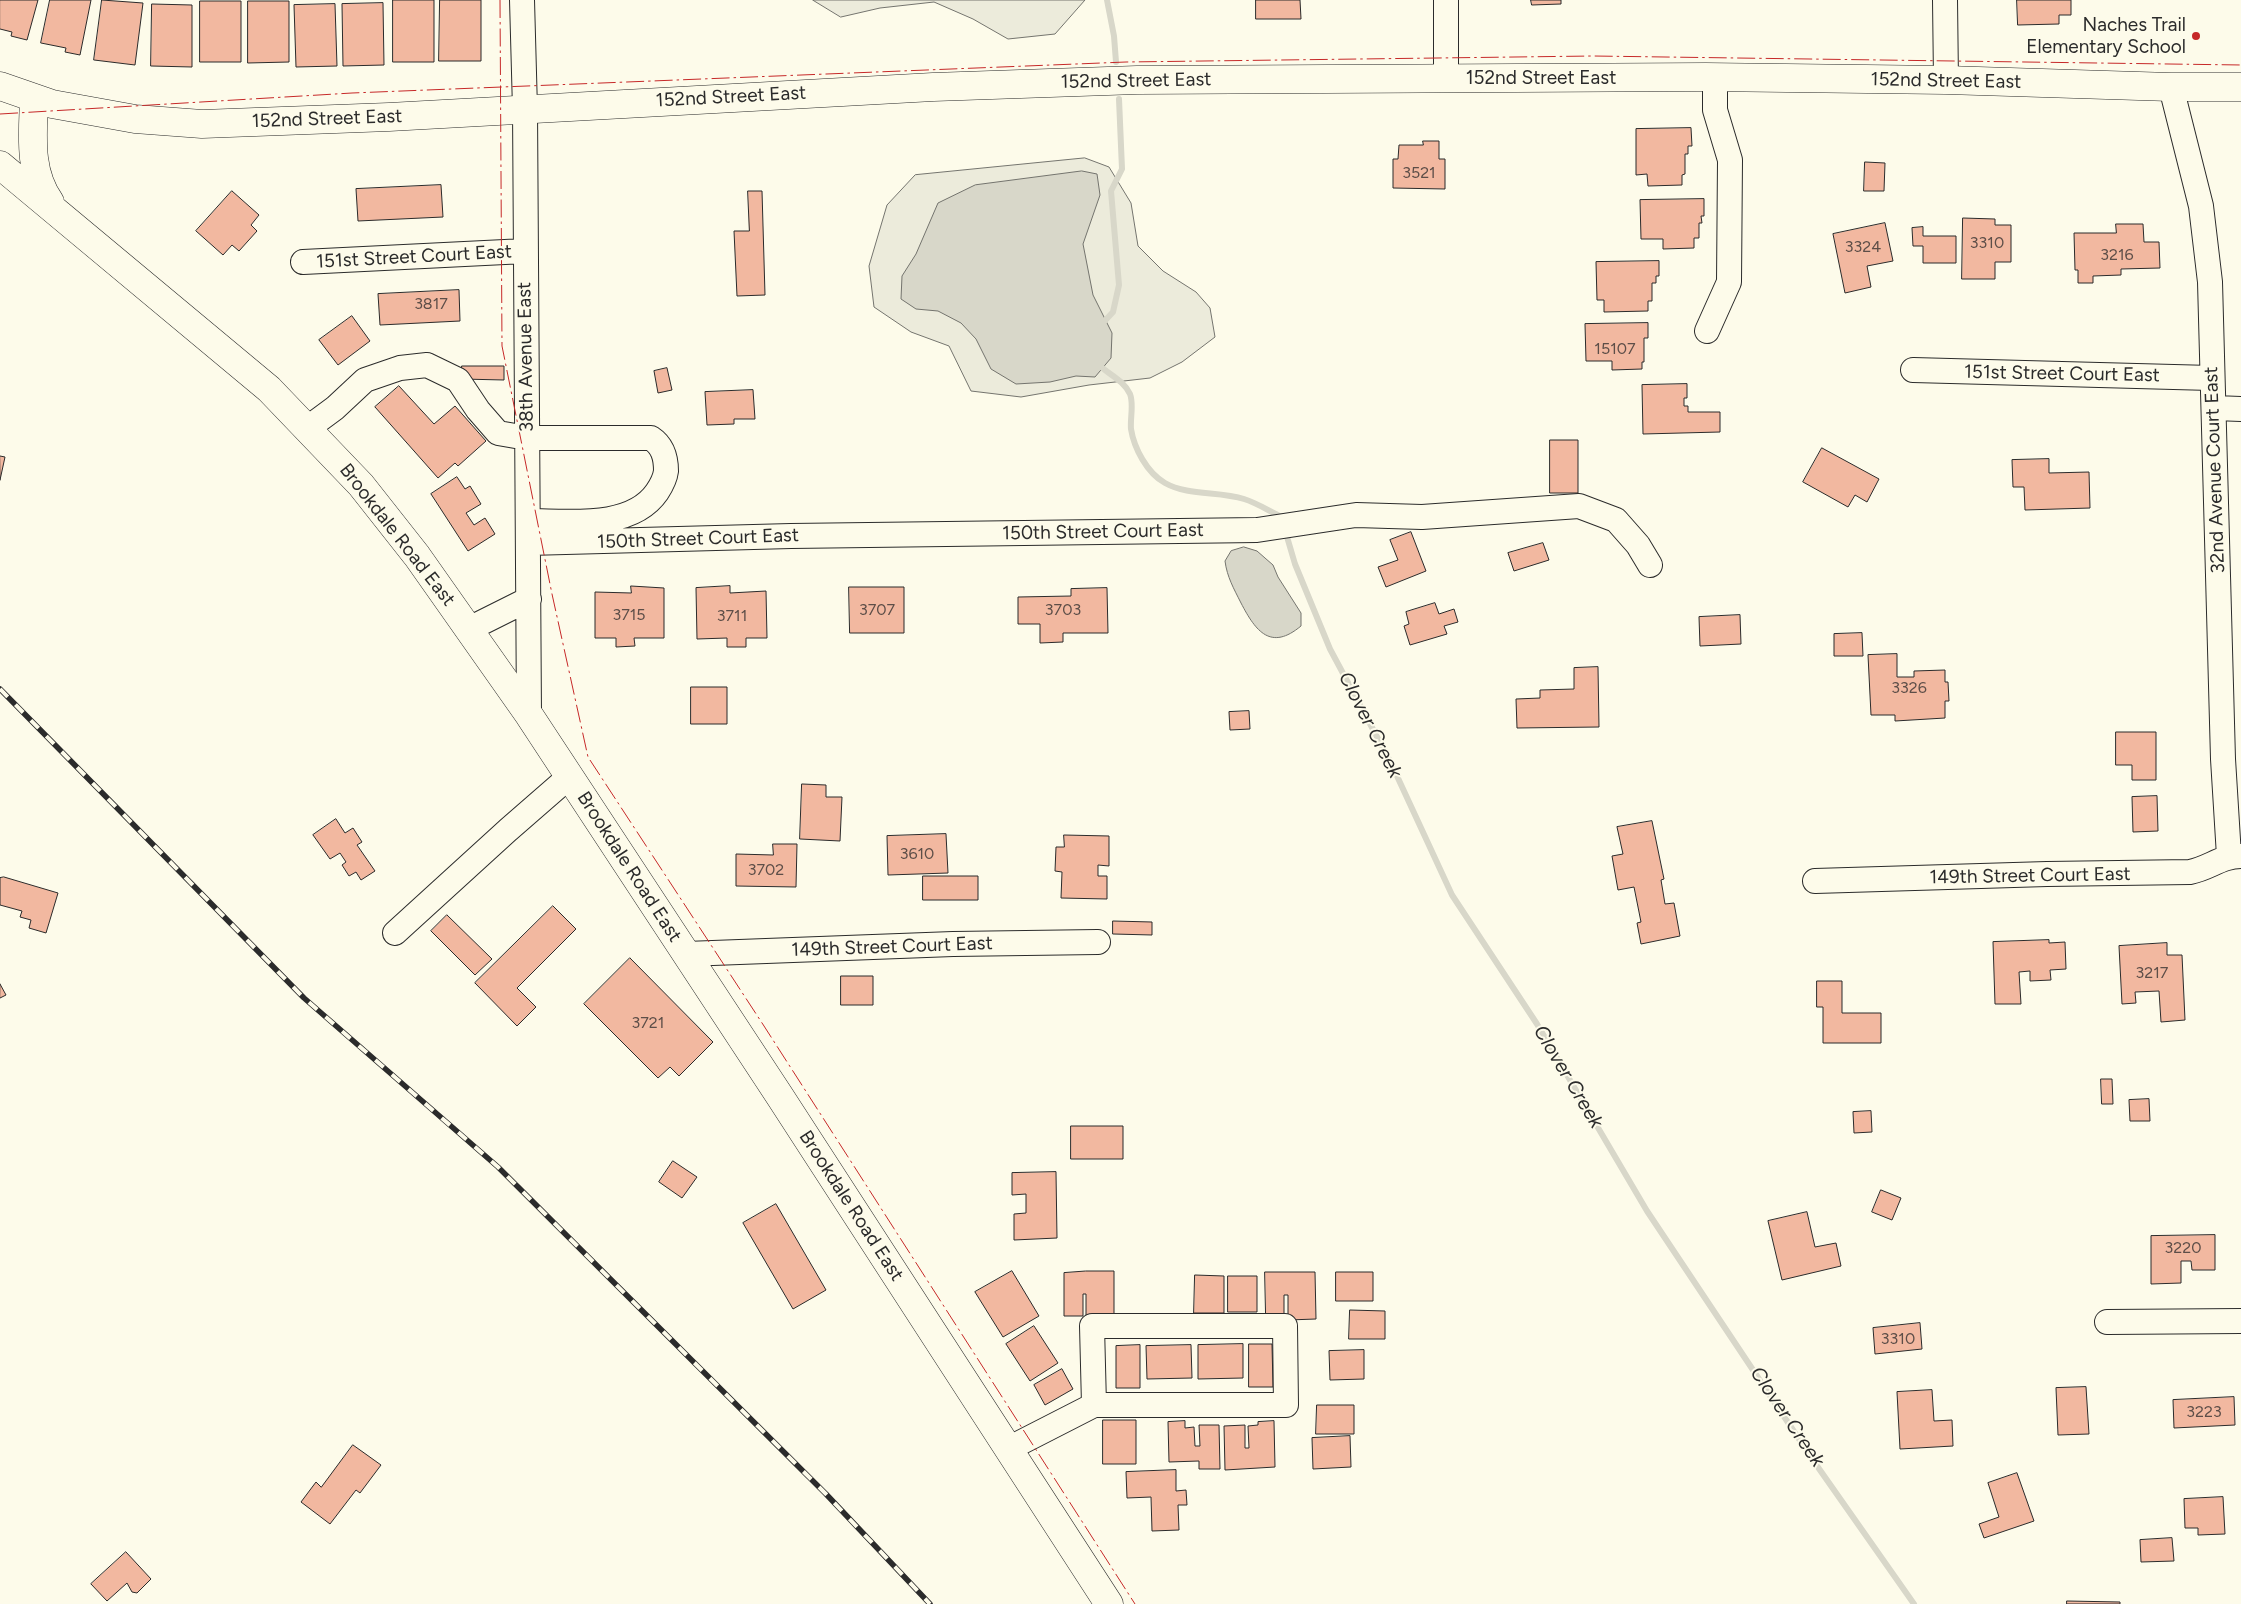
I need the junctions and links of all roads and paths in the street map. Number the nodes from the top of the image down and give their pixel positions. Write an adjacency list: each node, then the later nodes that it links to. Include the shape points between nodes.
1 (522, 0): 11 (street, 38th Avenue East)
2 (1446, 0): 5 (street)
3 (1945, 0): 6 (street)
4 (1715, 77): 5 (main road, 152nd Street East); 6 (main road, 152nd Street East); 16 (street, via 1715,110 1730,160 1728,282)
5 (1446, 78): 11 (main road, 152nd Street East, via 1137,80 953,86)
6 (1946, 80): 9 (main road, 152nd Street East)
7 (0, 86): 10 (main road)
8 (2241, 87): 9 (main road, 152nd Street East)
9 (2172, 88): 18 (street, 32nd Avenue Court East, via 2201,206 2210,282)
10 (34, 98): 11 (main road, 152nd Street East, via 135,119 202,124); 13 (main road, Brookdale Road East, via 34,168 41,188)
11 (525, 109): 14 (street, 38th Avenue East)
12 (0, 165): 13 (main road, Brookdale Road East)
13 (55, 209): 21 (main road, Brookdale Road East, via 270,389)
14 (525, 252): 15 (street, 151st Street Court East); 22 (street, 38th Avenue East)
15 (303, 262)
16 (1706, 331)
17 (1913, 370): 18 (street, 151st Street Court East)
18 (2211, 378): 19 (street, 32nd Avenue Court East)
19 (2215, 408): 20 (street); 29 (street, 32nd Avenue Court East, via 2223,759)
20 (2241, 409)
21 (308, 428): 22 (street, via 365,380 400,368 428,365 458,380 498,433); 26 (main road, Brookdale Road East, via 366,492)
22 (527, 438): 23 (street, 38th Avenue East); 23 (street, via 650,438 663,451 666,462 661,486 645,505 633,512)
23 (528, 532): 24 (street, 150th Street Court East, via 805,535 1257,530 1356,515 1422,517 1579,506 1616,520); 25 (street, 38th Avenue East)
24 (1650, 565)
25 (529, 599): 26 (street); 27 (street, 38th Avenue East)
26 (469, 629): 27 (main road, Brookdale Road East)
27 (529, 715): 28 (main road, Brookdale Road East)
28 (570, 776): 31 (street); 33 (main road, Brookdale Road East)
29 (2235, 856): 30 (street, 149th Street Court East, via 2190,872)
30 (1815, 881)
31 (395, 934)
32 (1098, 942): 33 (street, 149th Street Court East)
33 (686, 954): 37 (main road, Brookdale Road East)
34 (2241, 1321): 35 (street)
35 (2107, 1322)
36 (1094, 1405): 36 (street, via 1286,1405 1285,1326 1092,1326); 37 (street)
37 (1008, 1449): 38 (main road, Brookdale Road East)
38 (1108, 1604)

